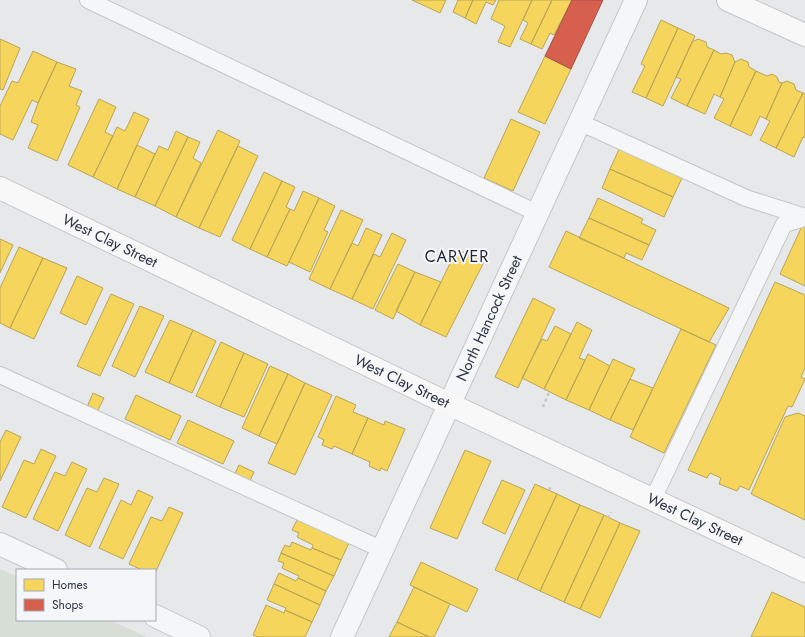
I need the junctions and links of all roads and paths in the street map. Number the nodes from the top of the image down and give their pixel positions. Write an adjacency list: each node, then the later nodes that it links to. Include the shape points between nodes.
1 (88, 0): 7 (lane)
2 (636, 0): 5 (street, North Hancock Street)
3 (728, 0): 4 (street)
4 (805, 35)
5 (579, 122): 7 (street, North Hancock Street); 8 (lane, via 746,198)
6 (0, 188): 11 (street, West Clay Street)
7 (537, 213): 11 (street, North Hancock Street)
8 (805, 217): 15 (lane, via 784,224)
9 (0, 375): 19 (lane)
10 (549, 392): 12 (path)
11 (449, 404): 15 (street, West Clay Street); 19 (street, North Hancock Street)
12 (543, 407)
13 (552, 484): 14 (path)
14 (549, 490)
15 (653, 499): 21 (street, West Clay Street)
16 (611, 512): 17 (path)
17 (608, 518)
18 (0, 544): 20 (street)
19 (383, 550): 24 (street, North Hancock Street)
20 (54, 569)
21 (805, 571)
22 (156, 616): 23 (street)
23 (199, 637)
24 (342, 637)

